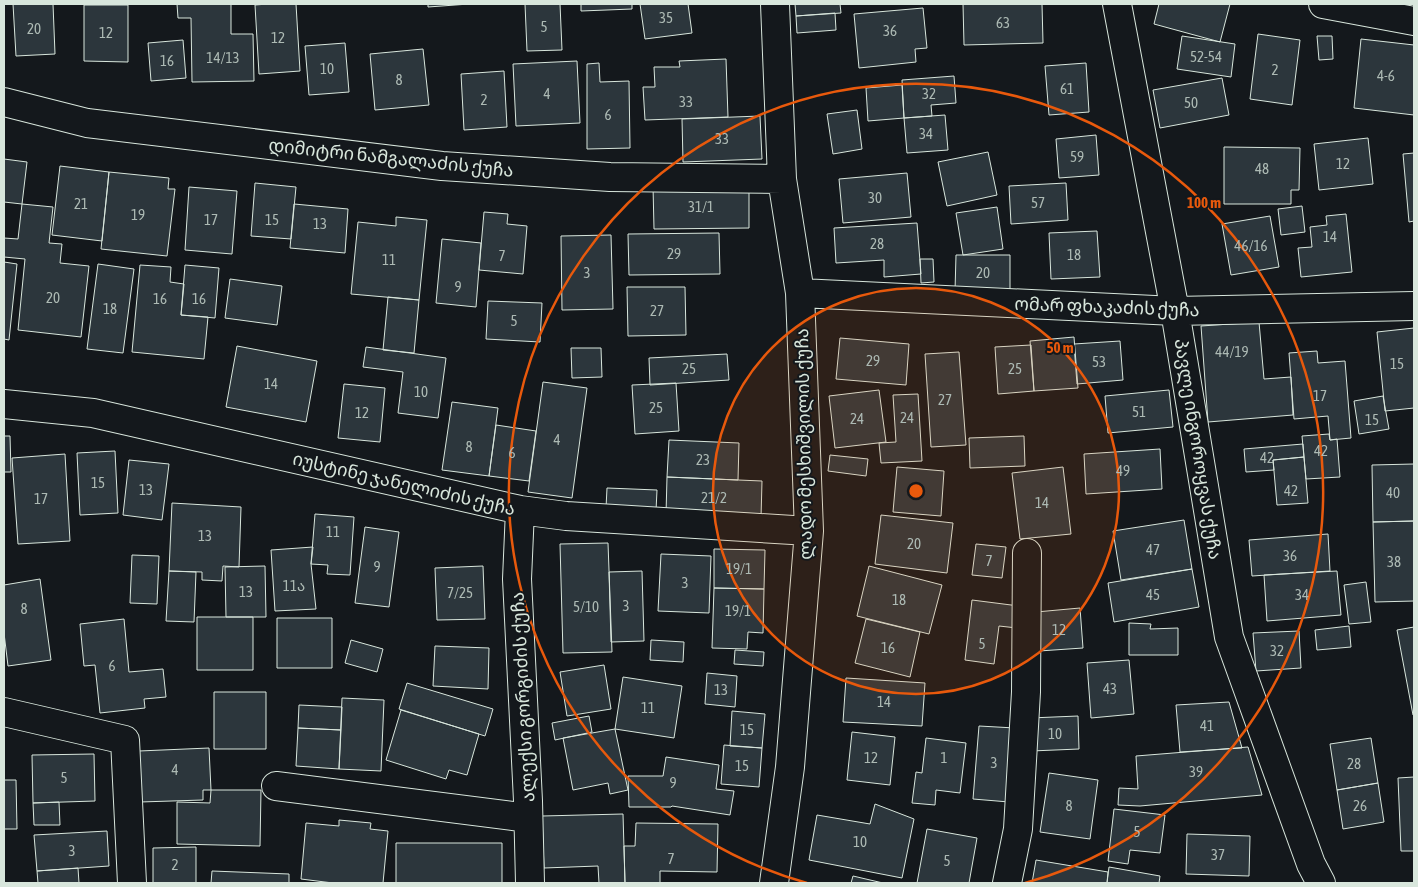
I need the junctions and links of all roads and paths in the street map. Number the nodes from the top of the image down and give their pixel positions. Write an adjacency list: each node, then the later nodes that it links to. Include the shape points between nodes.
1 (775, 4): 6 (street, ლადო მესხიშვილის ქუჩა)
2 (1117, 4): 9 (street, პავლე ინგოროყვას ქუჩა)
3 (1323, 4): 4 (street)
4 (1414, 21)
5 (4, 102): 6 (street, დიმიტრი ნამგალაძის ქუჩა, via 87,124 442,166 610,177)
6 (782, 178): 7 (street, ლადო მესხიშვილის ქუჩა)
7 (800, 293): 9 (street, ომარ ფხაკაძის ქუჩა); 12 (street, ლადო მესხიშვილის ქუჩა)
8 (1414, 306): 9 (street, ომარ ფხაკაძის ქუჩა)
9 (1175, 311): 21 (street, პავლე ინგოროყვას ქუჩა, via 1229,637 1311,864)
10 (4, 404): 11 (street, იუსტინე ჯანელიძის ქუჩა, via 93,413)
11 (520, 510): 12 (street, იუსტინე ჯანელიძის ქუჩა, via 566,516); 16 (street, ალექსი გორგიძის ქუჩა, via 517,579)
12 (809, 531): 19 (street, ლადო მესხიშვილის ქუჩა, via 790,767)
13 (1027, 553): 20 (street, via 1026,692 1019,819)
14 (4, 712): 17 (street, via 125,740)
15 (276, 786): 16 (street)
16 (528, 818): 18 (street, ალექსი გორგიძის ქუჩა)
17 (132, 883)
18 (530, 883)
19 (774, 883)
20 (1007, 883)
21 (1321, 883)

